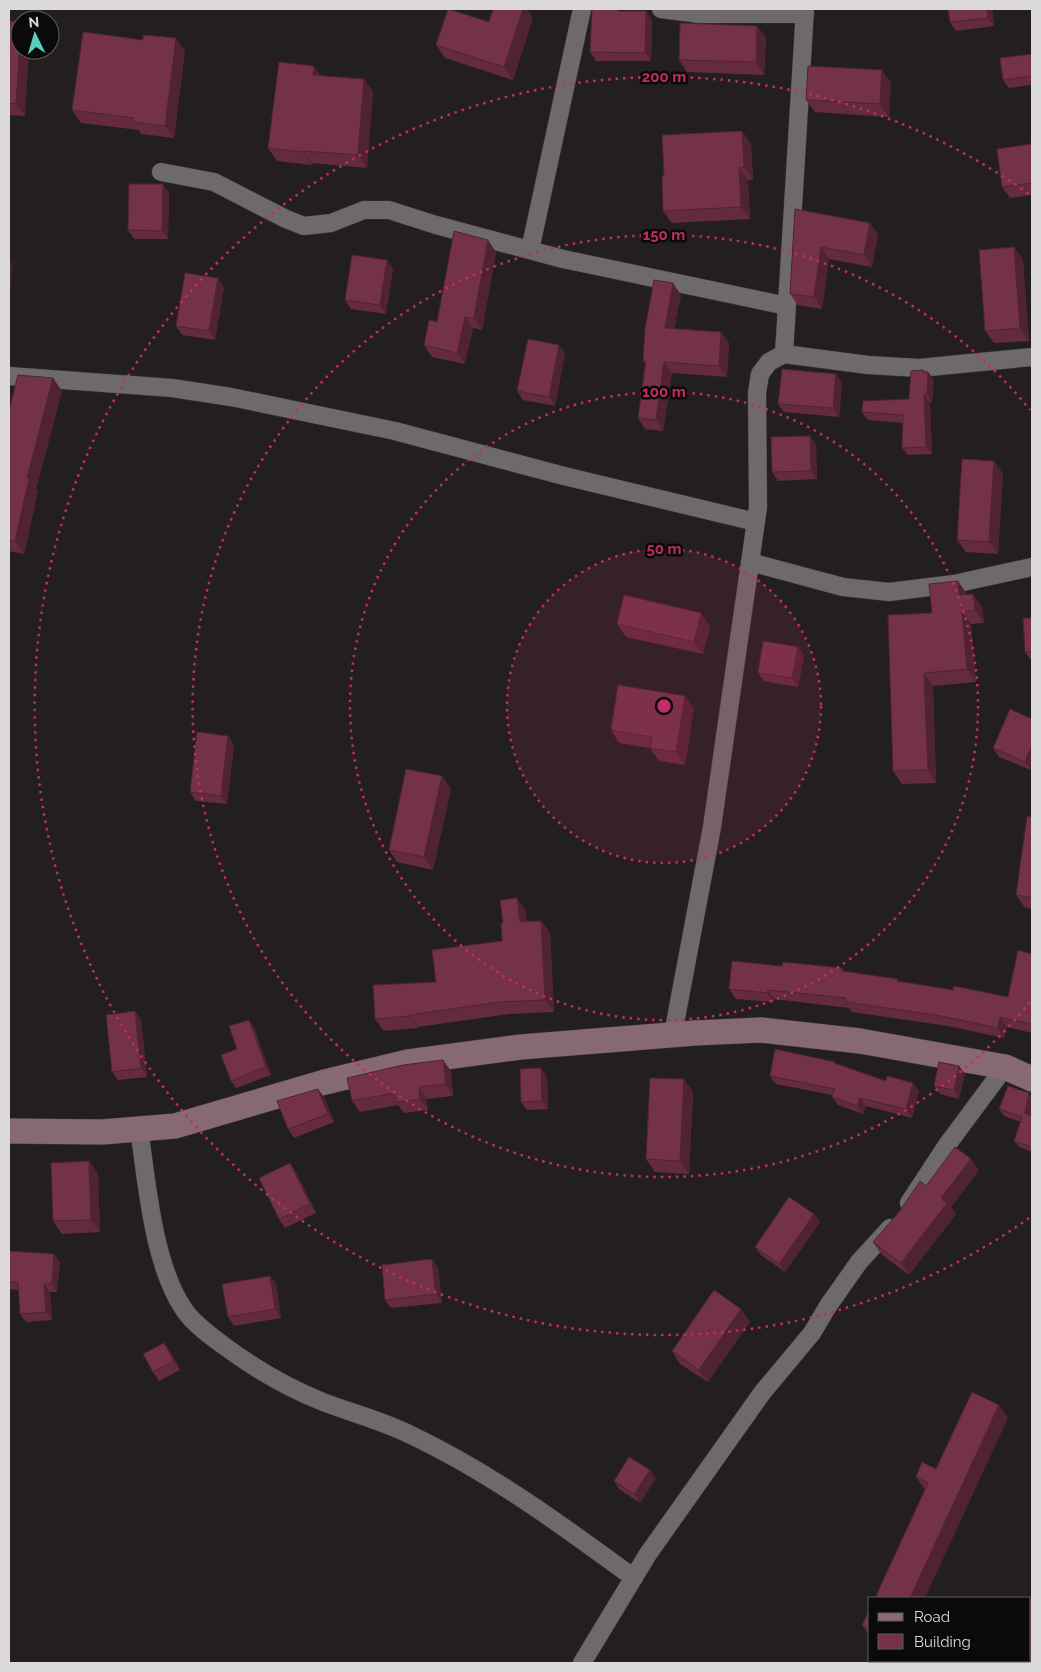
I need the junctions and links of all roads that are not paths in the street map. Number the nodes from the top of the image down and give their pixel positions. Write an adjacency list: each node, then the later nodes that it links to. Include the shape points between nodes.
1 (582, 9): 5 (street)
2 (661, 9): 3 (street, via 700,14)
3 (805, 12): 6 (street)
4 (162, 172): 5 (street, via 214,182 304,226 331,223 364,210 388,210)
5 (530, 250): 6 (street)
6 (787, 306): 7 (street)
7 (784, 354): 8 (street, via 919,368); 10 (street, via 769,362 760,374)
8 (1032, 357)
9 (9, 376): 10 (street, via 172,388 231,397 395,432)
10 (756, 522): 11 (street)
11 (750, 562): 12 (street, via 843,587 889,592 954,584); 13 (street, via 712,827)
12 (1032, 567)
13 (673, 1034): 14 (street, via 761,1030 803,1034); 16 (street, via 521,1047 408,1062 325,1082 176,1126)
14 (1004, 1067): 15 (street); 18 (street, via 899,1218 859,1262 812,1333 762,1394)
15 (1032, 1079)
16 (140, 1129): 17 (street); 18 (street, via 150,1202 170,1287 184,1310 212,1338 284,1385 410,1434 450,1456 522,1498)
17 (9, 1131)
18 (634, 1578): 19 (street)
19 (582, 1663)

